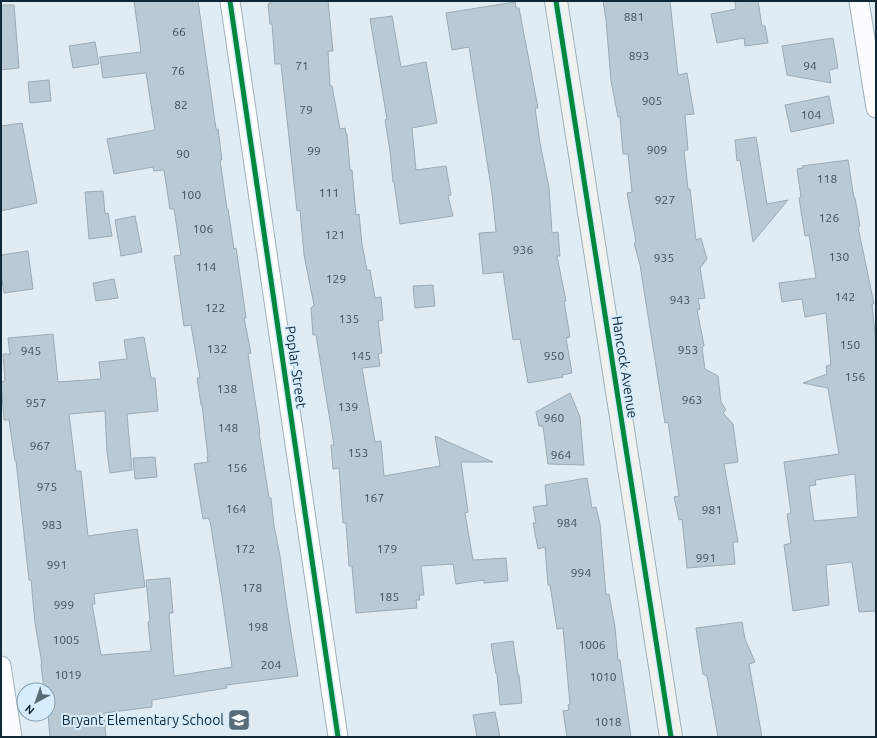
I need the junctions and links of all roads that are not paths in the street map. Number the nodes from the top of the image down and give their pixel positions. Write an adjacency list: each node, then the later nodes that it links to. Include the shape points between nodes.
1 (230, 1): 7 (street, Poplar Street)
2 (556, 1): 8 (street, Hancock Avenue)
3 (859, 1): 4 (street)
4 (876, 108)
5 (1, 666): 6 (street)
6 (12, 737)
7 (338, 737)
8 (671, 737)

